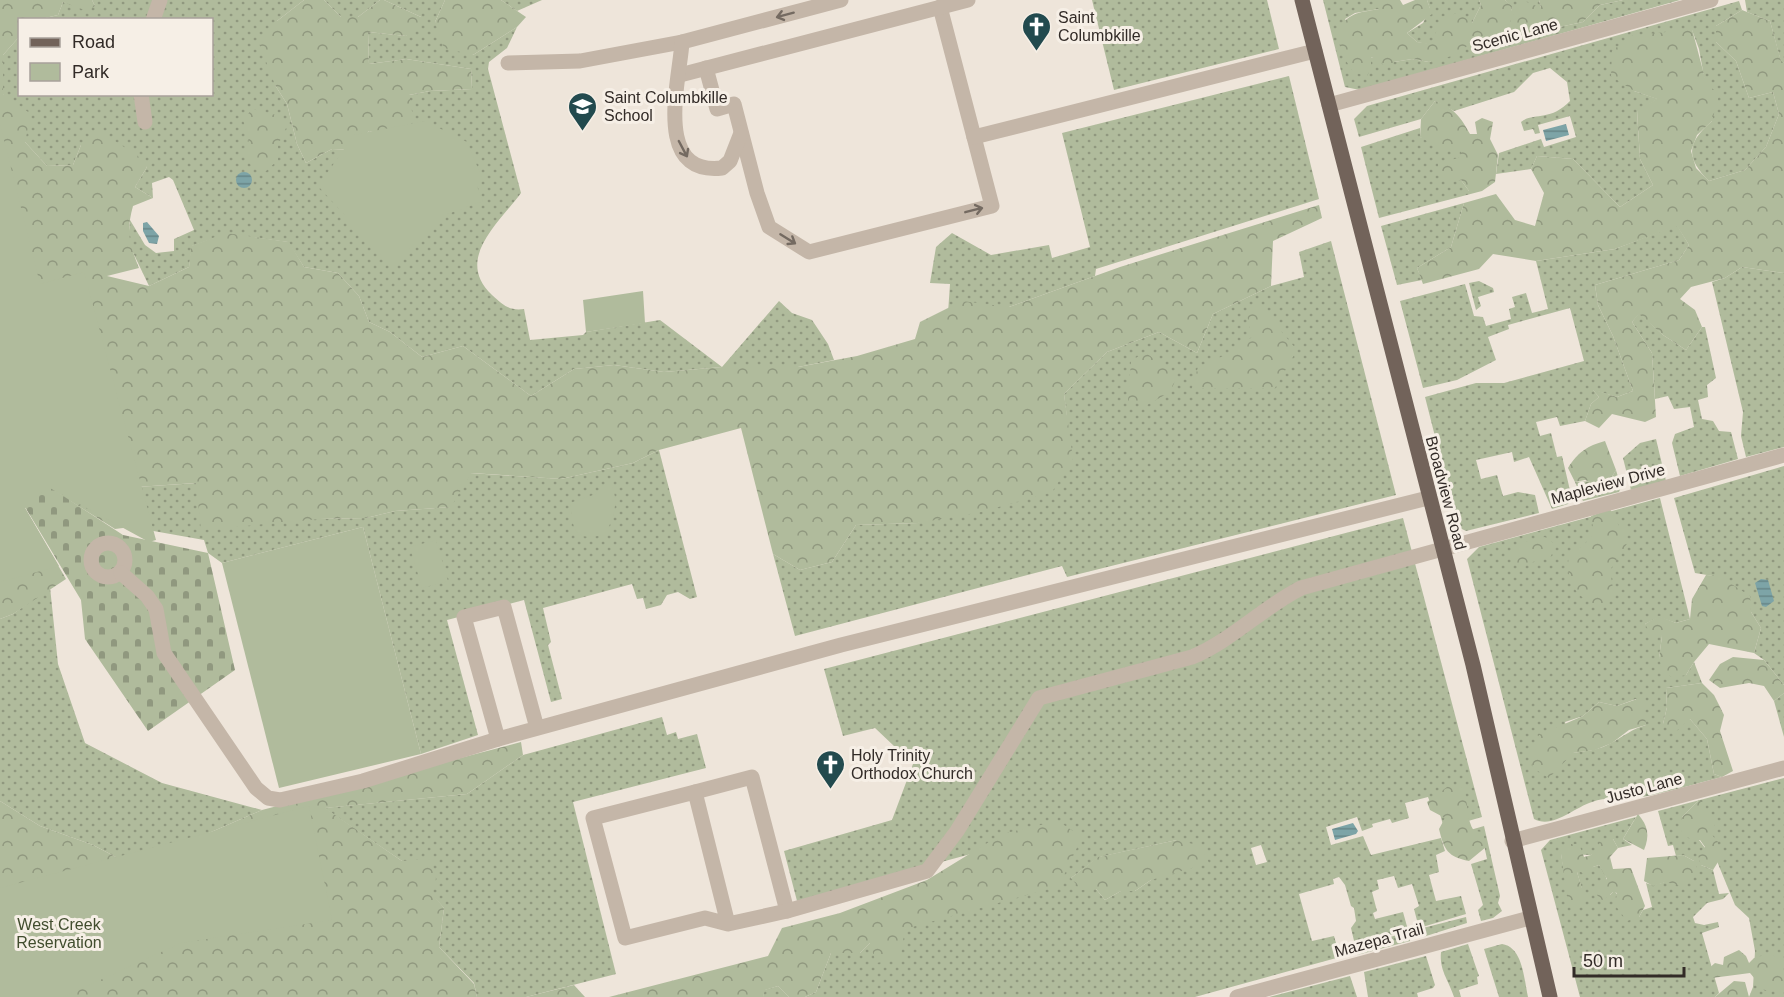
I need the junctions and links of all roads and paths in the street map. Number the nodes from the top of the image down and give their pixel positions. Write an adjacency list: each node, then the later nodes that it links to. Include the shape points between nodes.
1 (160, 0): 7 (street)
2 (841, 0): 8 (street, one-way to 8)
3 (968, 0): 6 (street)
4 (1302, 0): 9 (main road, Broadview Road)
5 (1711, 0): 14 (street, Scenic Lane)
6 (940, 7): 11 (street); 17 (street)
7 (154, 18)
8 (682, 42): 10 (street, via 580,61); 12 (street)
9 (1315, 51): 14 (main road, Broadview Road); 17 (street)
10 (508, 63)
11 (706, 68): 12 (street); 16 (street, via 717,109 734,104)
12 (680, 75): 16 (street, one-way to 16, via 673,119 675,134 689,160 716,169 727,165)
13 (141, 96): 15 (street)
14 (1329, 105): 19 (main road, Broadview Road)
15 (145, 122)
16 (741, 133): 17 (street, one-way to 17, via 769,227 809,252 992,206)
17 (974, 137)
18 (1784, 455): 20 (street, Mapleview Drive)
19 (1428, 498): 20 (main road, Broadview Road); 22 (street, via 842,645)
20 (1442, 548): 26 (main road, Broadview Road, via 1473,664); 27 (street, Mapleview Drive, via 1301,588 1279,599 1212,649 1192,657 1039,698 957,831 927,871)
21 (121, 573): 23 (street, via 156,609 164,653 256,788 268,798 280,800 363,780)
22 (537, 728): 23 (street); 23 (street, via 504,607 464,617)
23 (498, 739)
24 (1784, 768): 26 (street, Justo Lane)
25 (695, 792): 27 (street, via 752,777); 29 (street); 29 (street, via 593,818 625,938 705,918)
26 (1512, 841): 28 (main road, Broadview Road)
27 (787, 911): 29 (street, Mapleview Drive)
28 (1530, 918): 30 (street, Mazepa Trail); 31 (main road, Broadview Road)
29 (728, 924)
30 (1237, 997)
31 (1550, 997)

